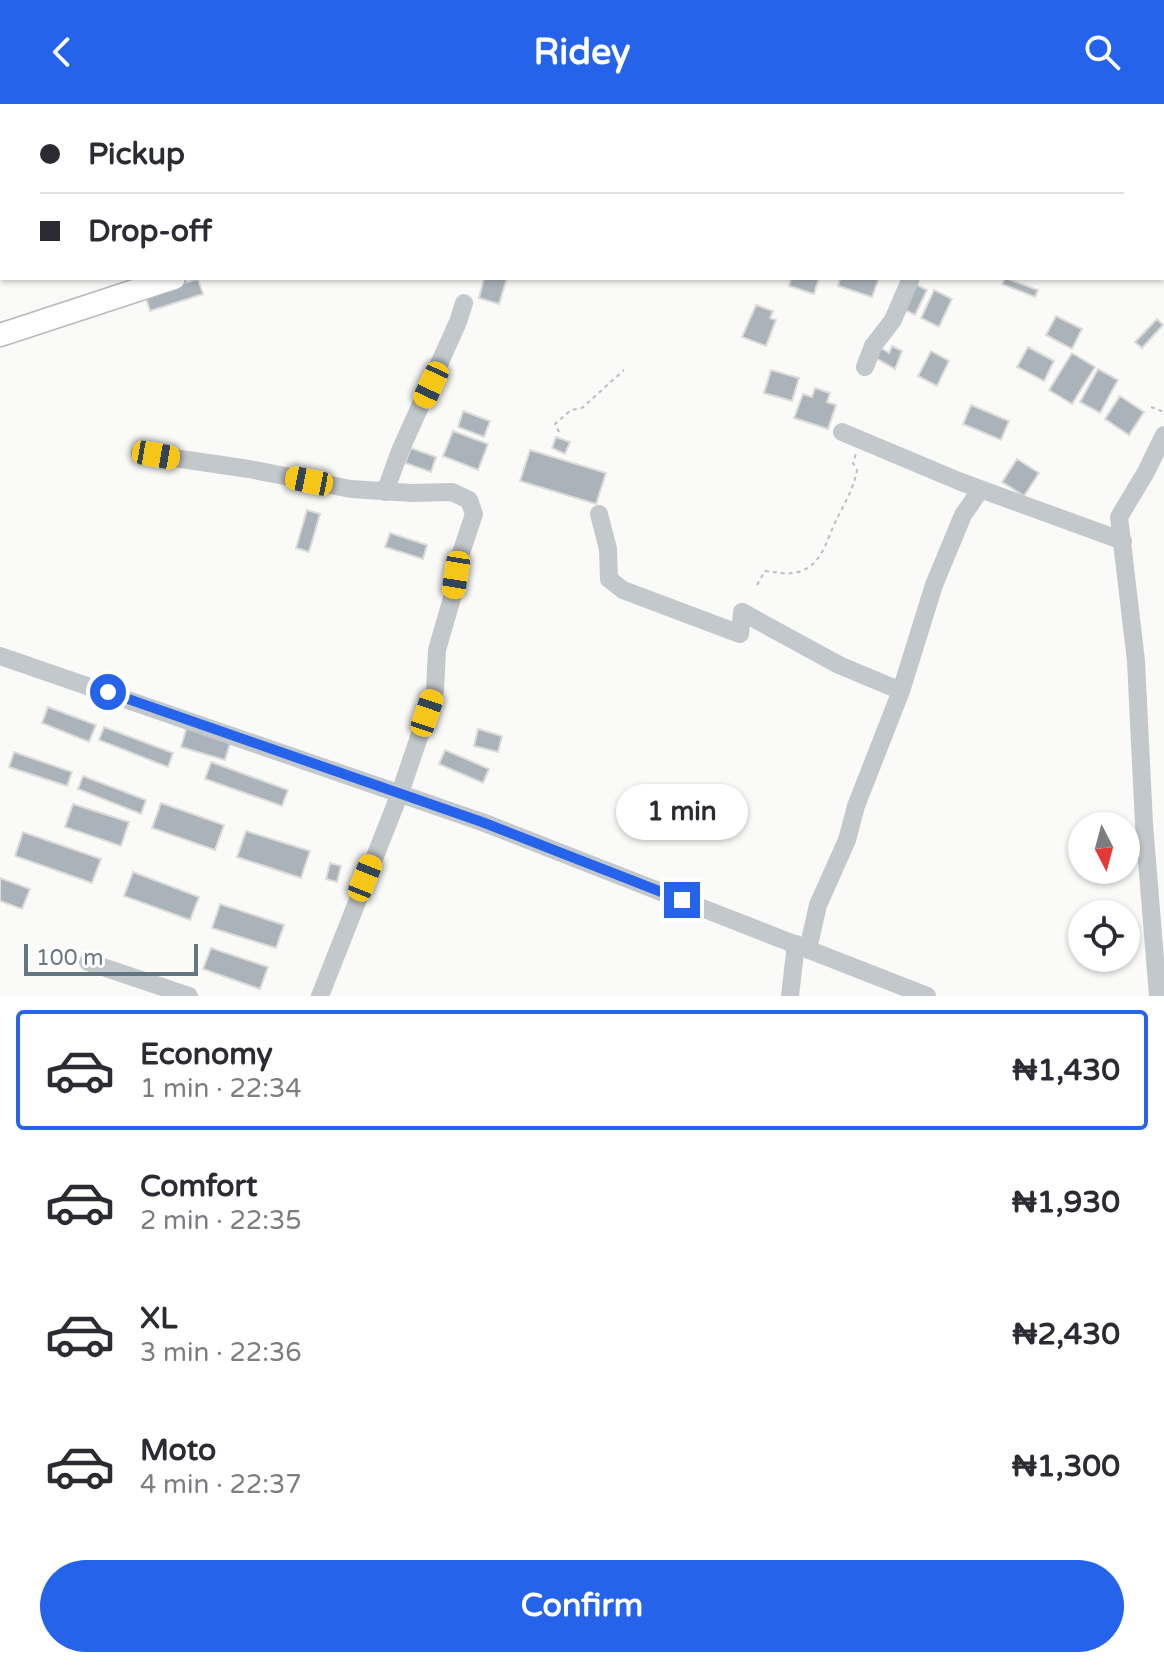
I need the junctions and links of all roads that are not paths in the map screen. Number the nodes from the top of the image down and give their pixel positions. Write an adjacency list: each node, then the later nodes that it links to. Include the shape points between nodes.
1 (168, 280): 4 (main road)
2 (910, 280): 5 (street)
3 (464, 303): 10 (street)
4 (0, 335)
5 (865, 367)
6 (1164, 435): 12 (street, via 1119,517)
7 (849, 436): 9 (street)
8 (140, 453): 10 (street)
9 (981, 489): 12 (street); 14 (street, via 963,515 934,585)
10 (385, 492): 15 (street, via 452,492 469,500 474,514 437,650 435,690)
11 (599, 514): 14 (street, via 609,579 623,590 740,634 742,612 839,665)
12 (1123, 541): 22 (street)
13 (0, 656): 15 (street)
14 (901, 691): 16 (street)
15 (400, 793): 16 (street); 19 (street)
16 (802, 947): 20 (street); 21 (street)
17 (88, 962): 18 (street)
18 (189, 996)
19 (320, 996)
20 (790, 996)
21 (927, 996)
22 (1158, 996)

